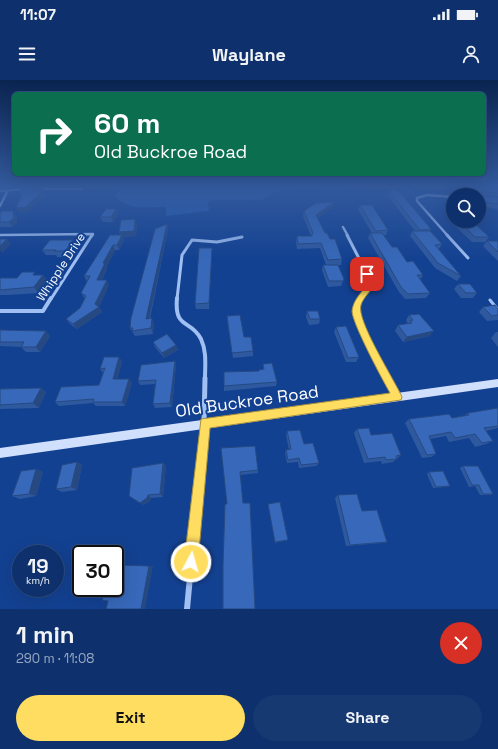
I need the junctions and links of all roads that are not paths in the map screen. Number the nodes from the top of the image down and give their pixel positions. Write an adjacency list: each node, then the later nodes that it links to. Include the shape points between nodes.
1 (426, 211): 5 (street)
2 (343, 227): 10 (street, via 367,274 369,287 357,303 356,312)
3 (0, 235): 8 (street, Whipple Drive, via 93,234 43,311)
4 (242, 237): 11 (street, via 209,243 192,240 182,255 176,311 179,318 197,334 204,346)
5 (468, 258)
6 (490, 300): 7 (lane)
7 (498, 310)
8 (0, 311)
9 (498, 383): 10 (street, Old Buckroe Road)
10 (397, 397): 11 (street, Old Buckroe Road)
11 (204, 423): 12 (street, Old Buckroe Road); 13 (street)
12 (0, 453)
13 (187, 609)

